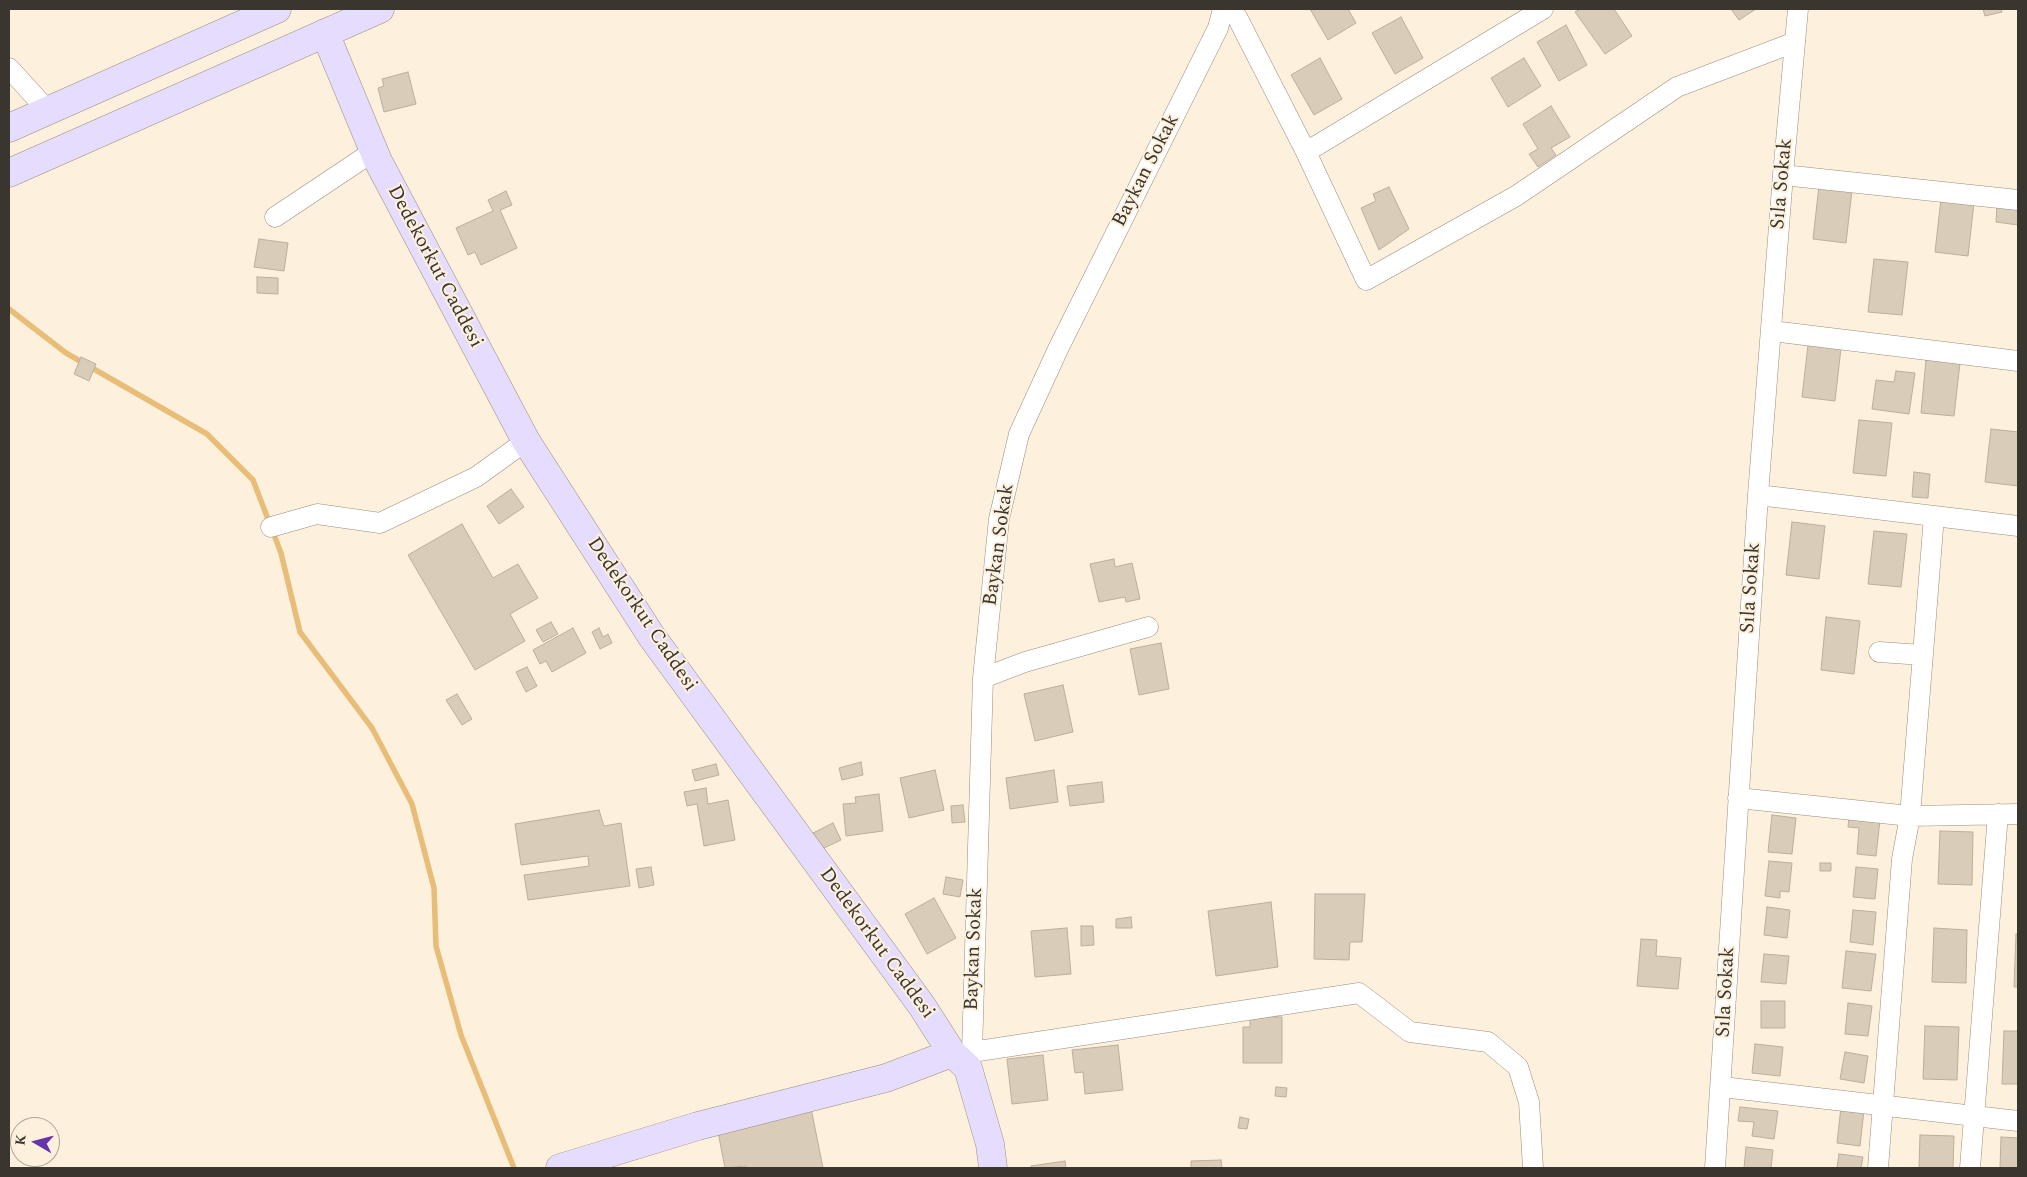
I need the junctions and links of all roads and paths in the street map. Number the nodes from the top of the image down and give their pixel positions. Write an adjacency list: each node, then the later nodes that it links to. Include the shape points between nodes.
1 (277, 9): 9 (street)
2 (380, 9): 6 (street)
3 (1543, 9): 12 (street)
4 (1801, 10): 7 (street, Sıla Sokak)
5 (1234, 11): 12 (street); 27 (street, Baykan Sokak, via 1218,28 1019,434 999,519)
6 (326, 33): 11 (street, Dedekorkut Caddesi); 13 (street)
7 (1795, 42): 12 (street, via 1677,87 1516,196 1366,280); 14 (street, Sıla Sokak)
8 (9, 68): 9 (street)
9 (48, 111): 10 (street)
10 (9, 128)
11 (374, 151): 16 (street); 19 (street, Dedekorkut Caddesi)
12 (1306, 152)
13 (9, 173)
14 (1783, 175): 15 (street); 17 (street, Sıla Sokak)
15 (2018, 200)
16 (275, 217)
17 (1772, 331): 18 (street); 20 (street, Sıla Sokak)
18 (2018, 361)
19 (526, 441): 23 (street, via 476,477 380,523 317,514); 32 (street, Dedekorkut Caddesi, via 652,637 922,1006)
20 (1758, 495): 21 (street); 28 (street, Sıla Sokak)
21 (1934, 516): 22 (street); 26 (street)
22 (2018, 526)
23 (271, 527)
24 (1148, 627): 27 (street, via 1024,662)
25 (1879, 652): 26 (street)
26 (1923, 655): 31 (street)
27 (984, 678): 32 (street, Baykan Sokak)
28 (1738, 798): 31 (street); 33 (street, Sıla Sokak)
29 (1998, 814): 30 (street); 31 (street); 35 (street)
30 (2018, 814)
31 (1910, 816): 34 (street, via 1902,860)
32 (964, 1058): 37 (street, via 698,1126); 38 (street, Dedekorkut Caddesi, via 990,1144); 39 (street, via 1359,993 1410,1032 1488,1042 1518,1067 1529,1102)
33 (1722, 1087): 34 (street); 40 (street, Sıla Sokak)
34 (1882, 1107): 35 (street); 41 (street)
35 (1975, 1115): 36 (street); 42 (street)
36 (2018, 1120)
37 (560, 1168)
38 (993, 1168)
39 (1533, 1168)
40 (1716, 1168)
41 (1878, 1168)
42 (1970, 1168)

